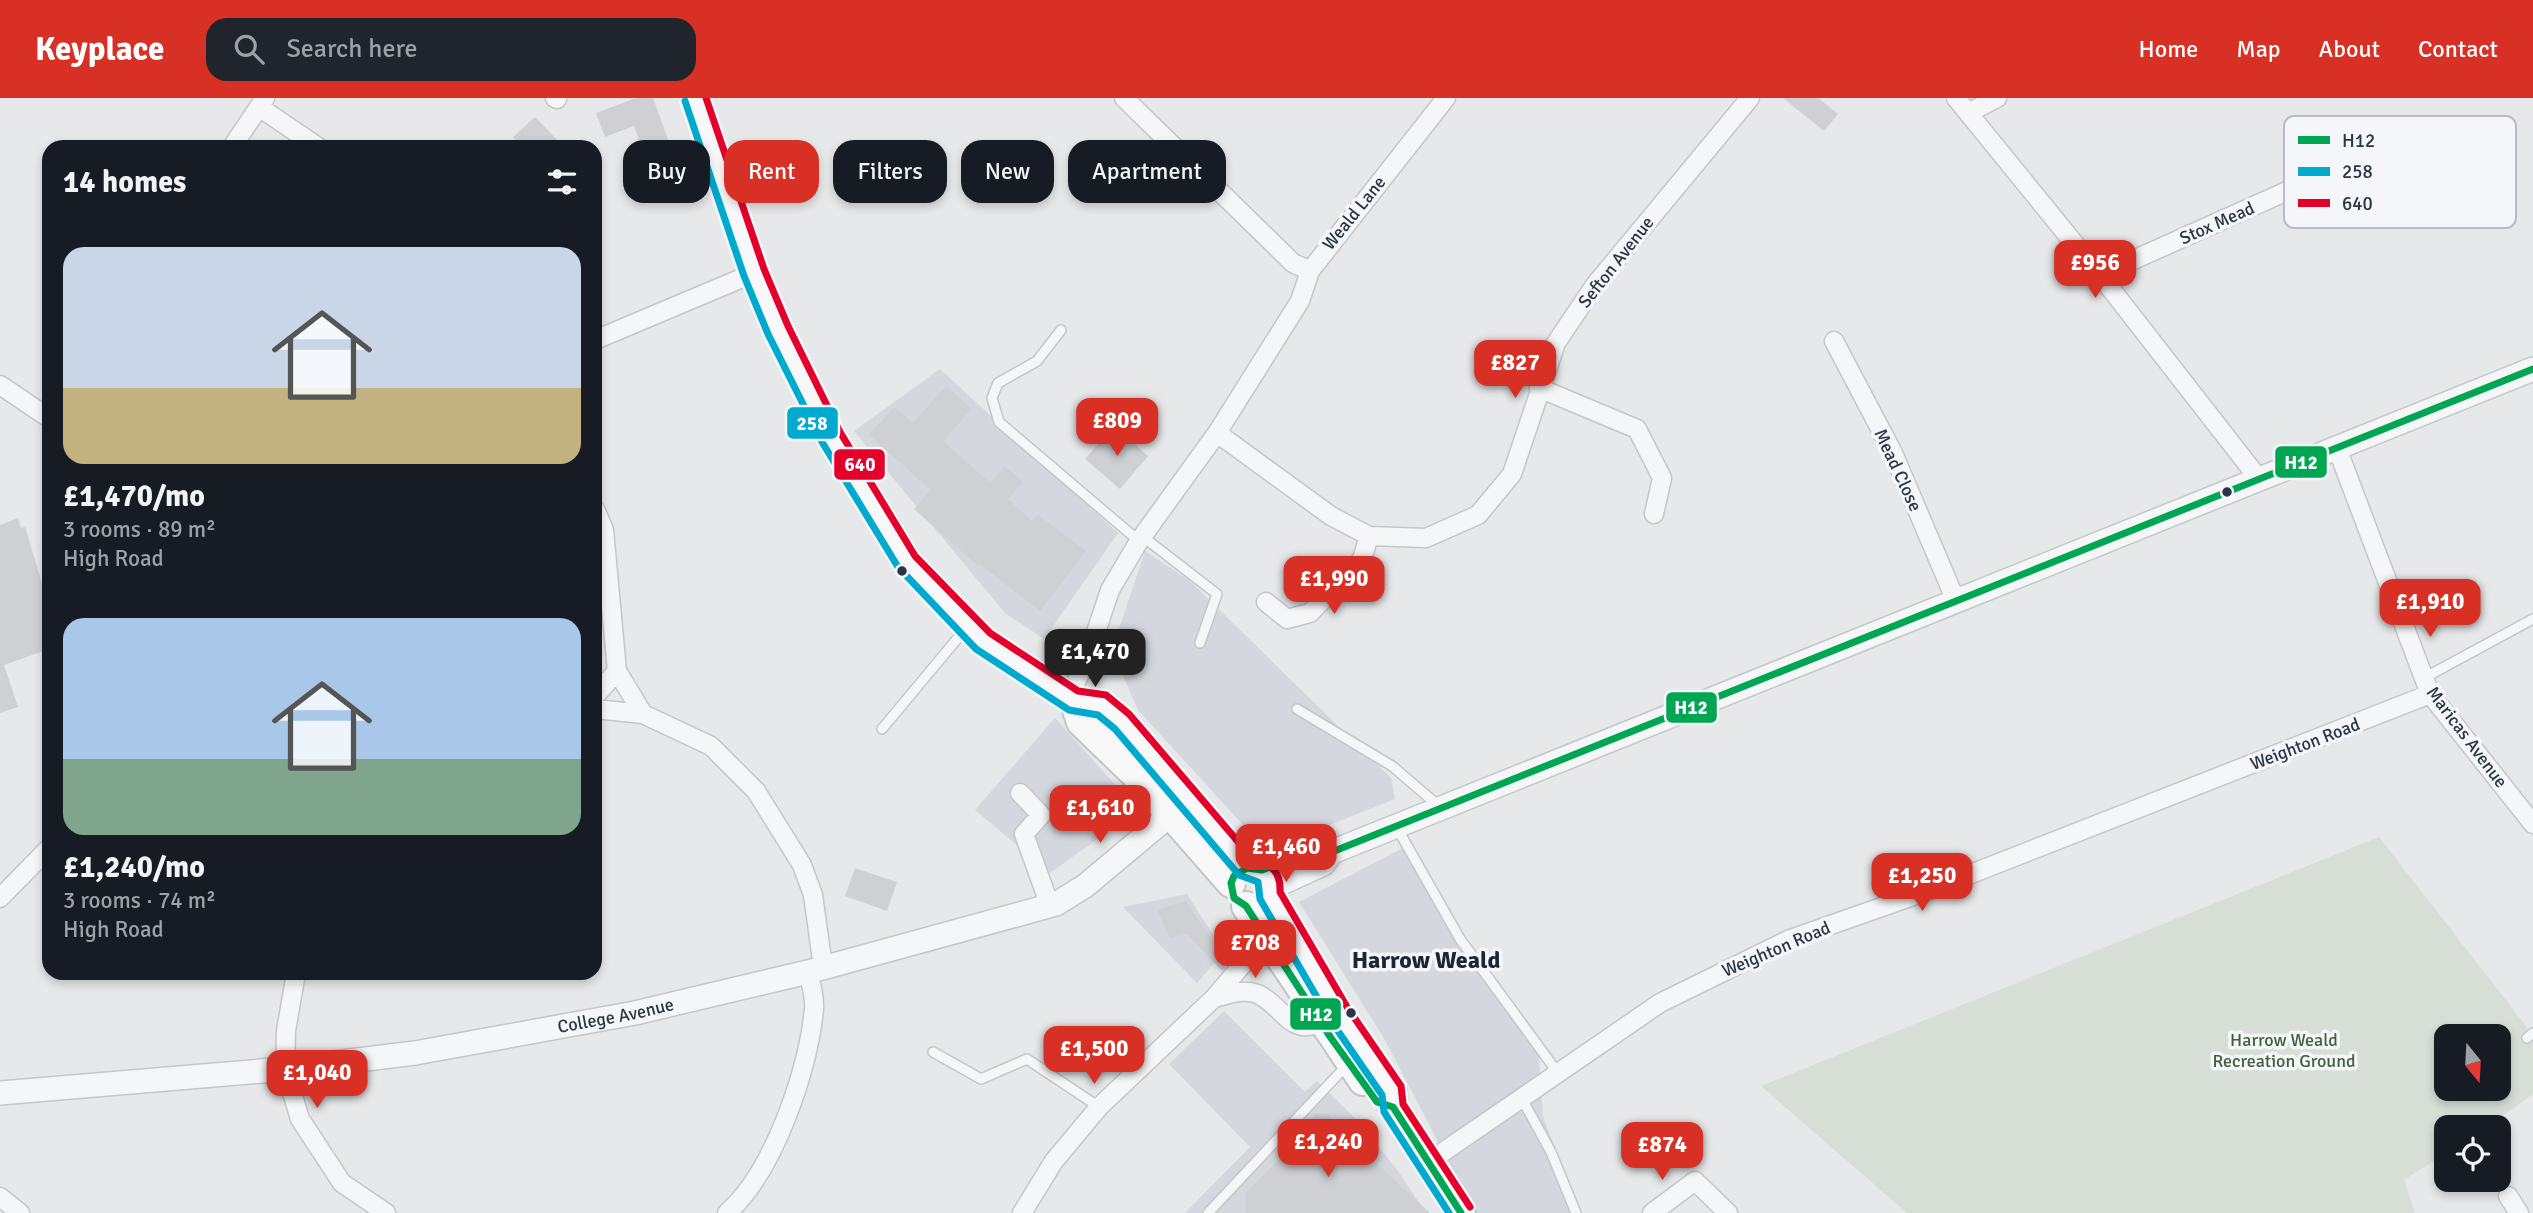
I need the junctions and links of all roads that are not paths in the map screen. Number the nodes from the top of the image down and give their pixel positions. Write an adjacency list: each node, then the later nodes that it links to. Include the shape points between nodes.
1 (695, 98): 13 (main road)
2 (1124, 98): 12 (street, via 1293,263)
3 (1446, 98): 12 (street, Weald Lane)
4 (1750, 98): 20 (street, Sefton Avenue, via 1595,285 1556,343)
5 (1956, 98): 8 (street)
6 (1997, 98): 8 (street)
7 (262, 103): 9 (street); 10 (street)
8 (1970, 111): 14 (street)
9 (237, 140)
10 (309, 140)
11 (2284, 192): 14 (street, Stox Mead)
12 (1310, 271): 22 (street, Weald Lane, via 1300,301)
13 (754, 273): 16 (street); 32 (main road, via 831,437 907,562)
14 (2100, 275): 24 (street)
15 (1061, 330): 28 (lane, via 1037,361 998,383 992,398 999,422)
16 (602, 337)
17 (1835, 341): 29 (street, Mead Close, via 1893,453)
18 (2533, 369): 23 (street)
19 (0, 385): 21 (street)
20 (1539, 388): 25 (street, via 1637,429 1662,478); 27 (street, Sefton Avenue, via 1512,474 1478,515 1426,538)
21 (42, 413)
22 (1217, 433): 27 (street, Sefton Avenue, via 1331,516); 28 (street, Weald Lane)
23 (2337, 448): 24 (street); 35 (street, Maricas Avenue)
24 (2259, 479): 29 (street)
25 (1654, 514)
26 (602, 525): 34 (street)
27 (1369, 536): 30 (street, via 1362,559 1310,613 1287,620)
28 (1141, 539): 33 (lane, via 1217,594); 37 (street, Weald Lane, via 1110,590)
29 (1956, 601): 44 (street)
30 (1266, 602)
31 (2533, 619): 35 (lane)
32 (968, 625): 37 (main road, via 983,641); 41 (lane)
33 (1200, 643)
34 (617, 671): 36 (street); 40 (street)
35 (2427, 686): 45 (street, Maricas Avenue); 59 (street, Weighton Road, via 1930,890 1788,940 1660,1003)
36 (602, 688)
37 (1071, 699): 43 (main road, via 1102,705 1148,749)
38 (1297, 709): 44 (lane, via 1392,766)
39 (602, 710): 40 (street)
40 (643, 714): 52 (street, via 711,746 756,791 813,895)
41 (882, 729)
42 (1020, 793): 50 (street, via 1041,815 1024,834)
43 (1179, 807): 48 (main road); 50 (street, College Avenue, via 1085,887)
44 (1441, 808): 46 (street)
45 (2533, 824)
46 (1396, 827): 48 (street, via 1332,852 1315,850); 59 (lane, via 1460,939)
47 (42, 855): 49 (street)
48 (1254, 885): 51 (main road); 55 (main road)
49 (0, 898)
50 (1050, 906): 52 (street, College Avenue)
51 (1266, 937): 54 (street); 55 (main road)
52 (816, 969): 58 (street, College Avenue, via 621,1015 415,1053); 70 (street, via 814,1007 798,1088 770,1155)
53 (295, 980): 58 (street)
54 (1214, 998): 55 (street, via 1241,991 1258,994 1293,1024 1307,1026); 62 (street)
55 (1330, 1018): 57 (main road); 63 (main road, via 1392,1091)
56 (933, 1052): 62 (lane, via 981,1079 1027,1059)
57 (1350, 1062): 63 (main road, via 1377,1102); 72 (lane)
58 (285, 1069): 60 (street, College Avenue); 69 (street, via 300,1119 342,1183)
59 (1559, 1075): 61 (street, Weighton Road)
60 (0, 1093)
61 (1522, 1099): 64 (street, Weighton Road); 73 (lane, via 1551,1152)
62 (1099, 1107): 71 (street, via 1054,1161)
63 (1393, 1107): 64 (main road)
64 (1430, 1161): 67 (main road)
65 (2508, 1196): 76 (street)
66 (0, 1197): 68 (street)
67 (1457, 1210)
68 (20, 1213)
69 (386, 1213)
70 (726, 1213)
71 (1021, 1213)
72 (1208, 1213)
73 (1576, 1213)
74 (1652, 1213): 75 (street, via 1695,1181)
75 (1728, 1213)
76 (2519, 1213)

